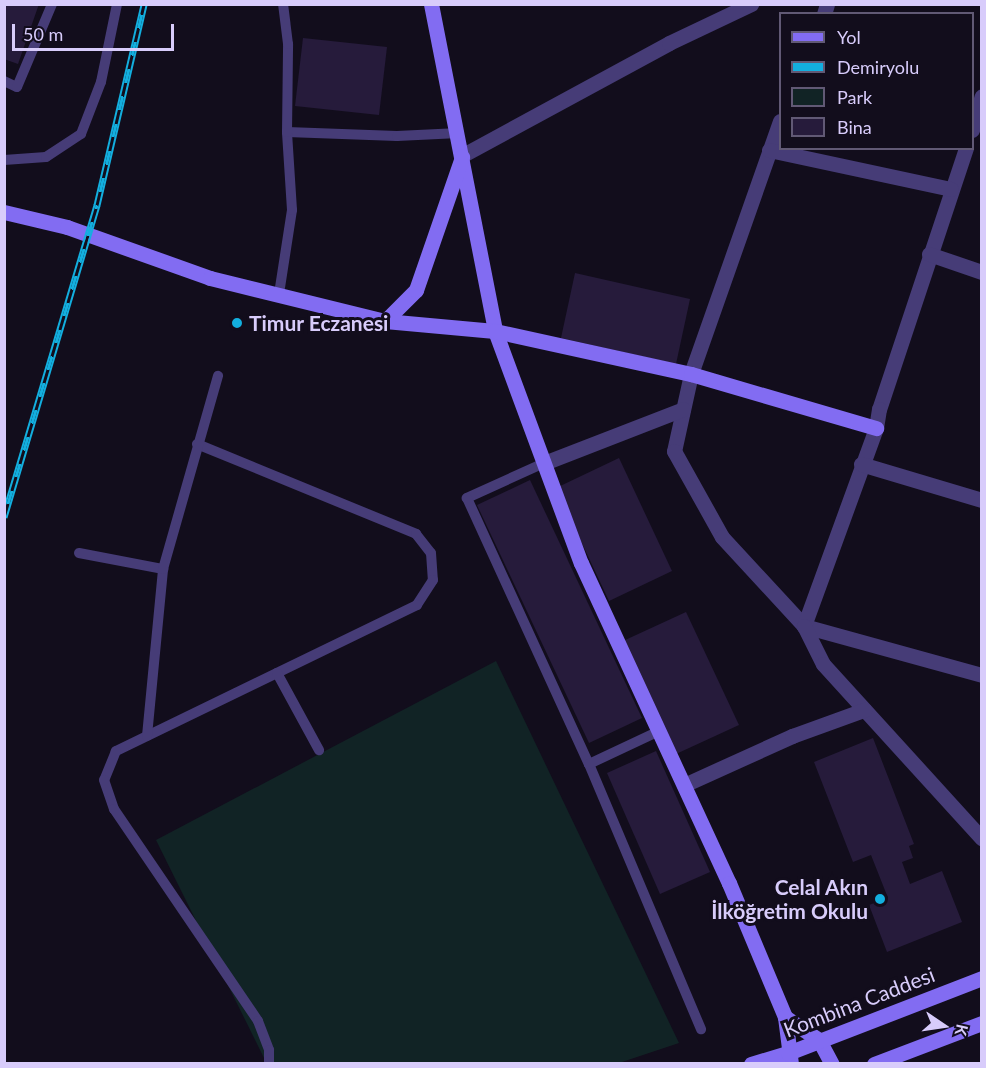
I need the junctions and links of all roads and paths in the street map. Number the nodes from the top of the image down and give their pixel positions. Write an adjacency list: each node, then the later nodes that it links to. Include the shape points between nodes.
1 (52, 4): 6 (lane, via 17,87)
2 (117, 4): 15 (lane, via 100,82 81,134 46,157)
3 (283, 4): 10 (lane, via 288,44)
4 (432, 4): 11 (main road)
5 (751, 4): 14 (street, via 669,43)
6 (4, 81)
7 (981, 96): 9 (street)
8 (779, 124): 12 (street)
9 (974, 125)
10 (287, 132): 11 (lane, via 398,136); 20 (lane, via 292,210)
11 (459, 133): 14 (main road)
12 (769, 150): 16 (street); 23 (street)
13 (965, 150): 16 (street)
14 (463, 154): 21 (main road, via 416,290); 22 (main road)
15 (4, 160)
16 (951, 189): 18 (street)
17 (4, 212): 20 (main road, via 67,227 210,278)
18 (929, 254): 19 (street); 26 (street)
19 (981, 272)
20 (279, 294): 21 (main road)
21 (385, 321): 22 (main road)
22 (495, 331): 23 (main road); 28 (main road)
23 (691, 374): 25 (street); 26 (main road)
24 (218, 376): 27 (lane)
25 (683, 409): 28 (street); 33 (street, via 674,451 722,537)
26 (876, 428): 29 (street)
27 (196, 444): 32 (lane); 34 (lane, via 416,534 430,553 433,580 417,605)
28 (544, 463): 37 (main road, via 581,563); 40 (lane, via 467,498)
29 (861, 464): 30 (street); 33 (street)
30 (981, 500)
31 (79, 553): 32 (lane)
32 (163, 569): 38 (lane)
33 (804, 626): 35 (street); 36 (street, via 824,664)
34 (277, 673): 38 (lane); 39 (lane)
35 (981, 675)
36 (864, 710): 41 (street, via 792,736); 42 (street)
37 (659, 731): 40 (lane); 41 (main road)
38 (147, 736): 49 (lane, via 116,751 104,780 114,809 258,1021 269,1050)
39 (319, 750)
40 (589, 764): 46 (lane)
41 (684, 785): 44 (main road)
42 (981, 839)
43 (981, 978): 47 (main road, Kombina Caddesi)
44 (784, 1017): 47 (main road); 48 (main road)
45 (981, 1023): 52 (main road)
46 (701, 1029)
47 (819, 1040): 48 (main road, Kombina Caddesi); 51 (main road)
48 (790, 1058): 50 (main road, Kombina Caddesi)
49 (269, 1064)
50 (751, 1064)
51 (832, 1064)
52 (874, 1064)

